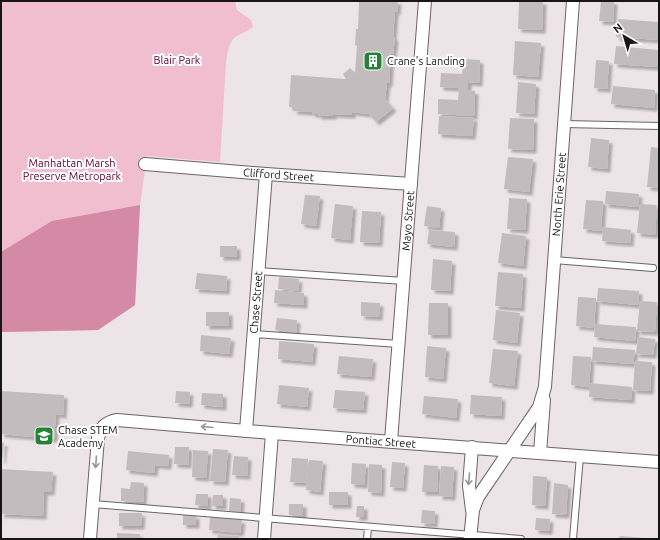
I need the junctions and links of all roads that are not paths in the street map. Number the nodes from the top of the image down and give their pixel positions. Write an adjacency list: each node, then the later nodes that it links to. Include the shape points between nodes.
1 (425, 1): 7 (street, Mayo Street)
2 (573, 1): 3 (street, North Erie Street)
3 (564, 124): 4 (lane); 8 (street, North Erie Street)
4 (659, 126)
5 (146, 164): 6 (street, Clifford Street)
6 (266, 174): 7 (street, Clifford Street); 10 (street, Chase Street)
7 (411, 184): 11 (street, Mayo Street)
8 (554, 260): 9 (lane); 14 (street, North Erie Street)
9 (653, 268)
10 (258, 271): 11 (lane); 12 (street, Chase Street)
11 (404, 281): 13 (street, Mayo Street)
12 (254, 334): 13 (lane); 15 (street, Chase Street)
13 (399, 344): 17 (street, Mayo Street)
14 (545, 387): 19 (street, North Erie Street, via 539,407); 20 (street, North Erie Street)
15 (246, 431): 16 (street, Pontiac Street); 23 (street, Pontiac Street, one-way to 23, via 116,420 104,425 98,438)
16 (272, 433): 17 (street, Pontiac Street); 25 (street)
17 (391, 441): 18 (street, Pontiac Street)
18 (472, 447): 19 (street, Pontiac Street); 24 (street, North Erie Street, one-way to 24, via 468,486)
19 (509, 450): 20 (street, Pontiac Street); 24 (street, North Erie Street, via 478,497)
20 (540, 452): 21 (street, Pontiac Street)
21 (580, 456): 22 (street, Pontiac Street); 32 (lane)
22 (659, 462)
23 (93, 504): 25 (lane); 28 (street)
24 (473, 510): 27 (street, North Erie Street)
25 (265, 518): 26 (lane); 29 (street)
26 (368, 526): 27 (lane); 30 (lane)
27 (470, 537): 31 (lane)
28 (90, 539)
29 (264, 539)
30 (368, 539)
31 (521, 539)
32 (573, 539)

